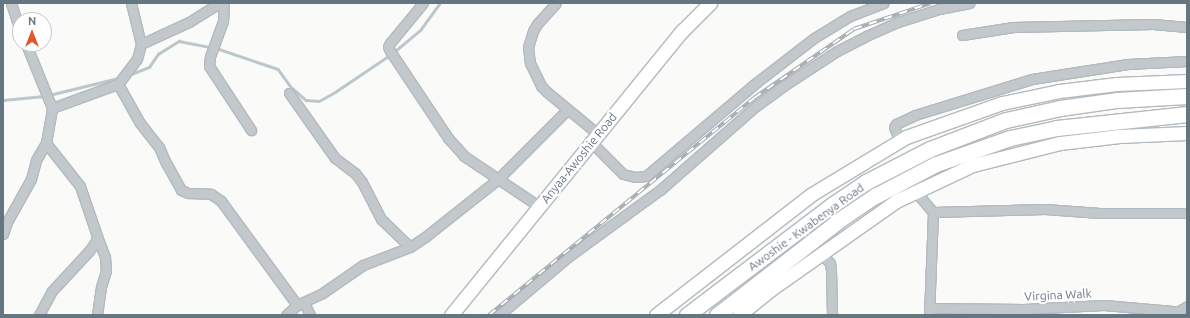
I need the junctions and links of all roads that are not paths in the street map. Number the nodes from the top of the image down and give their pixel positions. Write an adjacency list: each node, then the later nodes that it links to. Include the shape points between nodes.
1 (131, 3): 11 (street)
2 (219, 3): 11 (street, via 189,22)
3 (224, 3): 21 (street, via 223,21 210,56 209,66)
4 (423, 3): 26 (street, via 388,47 457,148)
5 (710, 3): 23 (street, Anyaa-Awoshie Road, via 682,31)
6 (884, 3): 23 (street, via 857,13 814,38 757,82 646,176 635,178 623,174)
7 (969, 3): 44 (street, via 898,22 866,36 837,51 788,83 756,106 660,190 568,257)
8 (551, 5): 19 (street, via 533,31 528,47 529,59 541,86)
9 (1187, 27): 10 (street, via 1153,24 1013,27)
10 (962, 35)
11 (141, 44): 15 (street, via 137,59)
12 (29, 52): 18 (street)
13 (1187, 61): 24 (street, via 1128,64 1032,79 922,113 896,124 894,127)
14 (1187, 81): 24 (street, via 1117,84 1059,91 1002,104)
15 (120, 83): 18 (street); 35 (street, via 140,122 159,147 181,190 188,193 211,194 221,201)
16 (290, 93): 33 (street, via 335,158 355,173 362,182 382,219)
17 (1187, 96): 46 (main road, Awoshie - Kwabenya Road, via 1117,100 1060,108 1006,120 930,149 873,179 832,205)
18 (52, 108): 25 (street)
19 (568, 109): 23 (street); 26 (street)
20 (1187, 114): 47 (main road, Awoshie - Kwabenya Road, via 1057,128 1010,138 936,164 875,196 842,218)
21 (251, 130)
22 (1187, 133): 27 (street, via 1120,136 1060,143 973,165)
23 (595, 139): 28 (street, Anyaa-Awoshie Road)
24 (900, 141): 45 (street, via 812,194)
25 (46, 143): 31 (street, via 36,160 29,184); 32 (street, via 80,186)
26 (497, 180): 28 (street); 33 (street)
27 (916, 192): 29 (street); 34 (street, via 896,201)
28 (540, 207): 43 (street, Anyaa-Awoshie Road)
29 (933, 212): 30 (street, via 1045,209 1106,214); 37 (street)
30 (1187, 213)
31 (3, 234)
32 (97, 236): 39 (street, via 89,251 51,292); 40 (street, via 105,257 106,271)
33 (410, 247): 35 (street, via 371,262)
34 (821, 254): 48 (street); 49 (street, via 830,263)
35 (301, 304): 41 (street); 42 (street)
36 (1187, 306): 38 (street, Virgina Walk, via 1179,311 1104,305)
37 (929, 312): 38 (street, Virgina Walk)
38 (1023, 312)
39 (39, 315)
40 (97, 315)
41 (286, 315)
42 (310, 315)
43 (451, 315)
44 (499, 315)
45 (656, 315)
46 (687, 315)
47 (717, 315)
48 (739, 315)
49 (832, 315)

